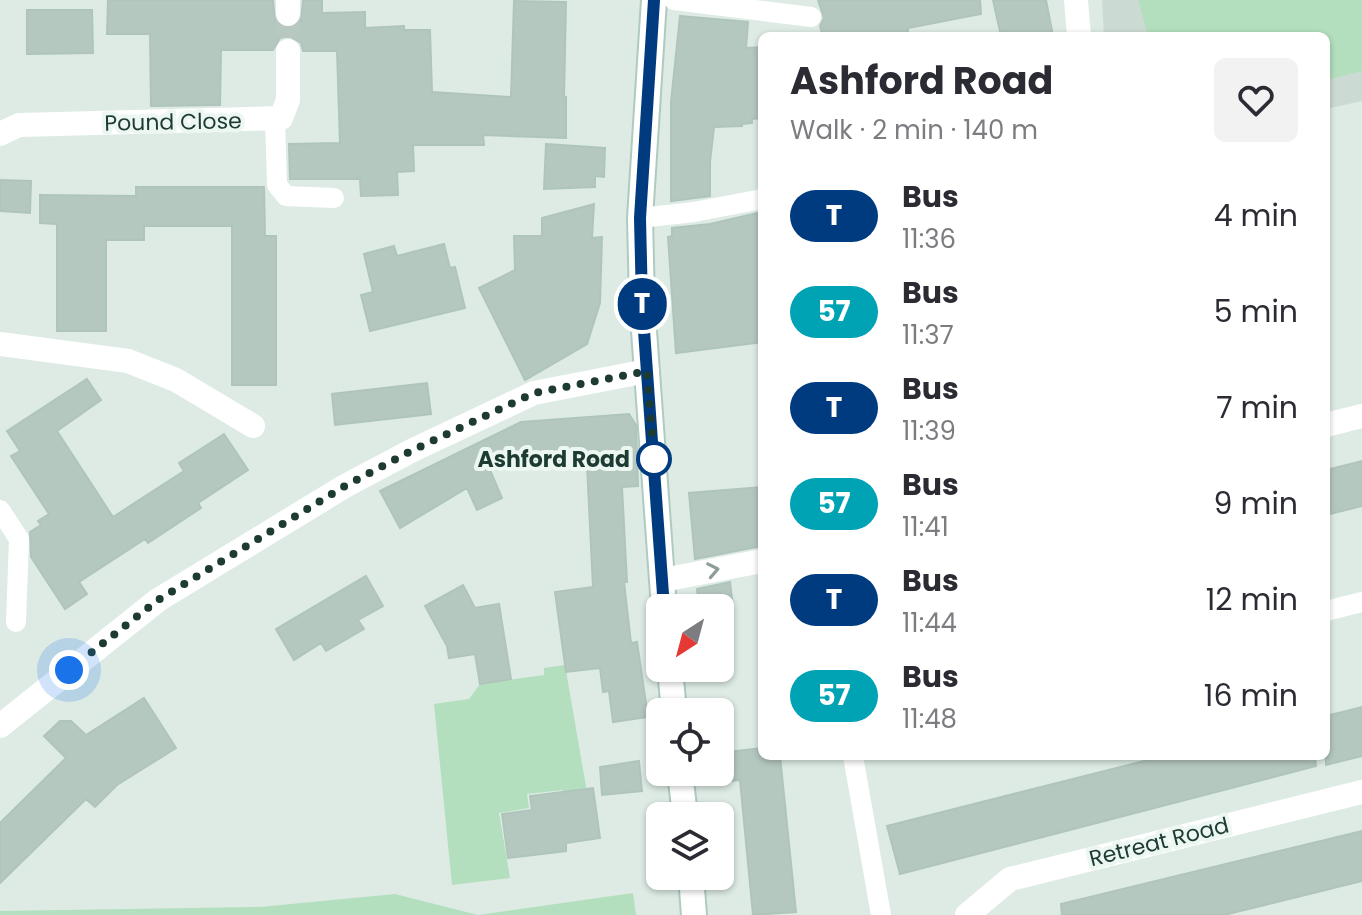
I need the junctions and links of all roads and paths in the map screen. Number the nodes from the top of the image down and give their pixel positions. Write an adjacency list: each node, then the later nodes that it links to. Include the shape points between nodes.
1 (654, 0): 11 (street)
2 (674, 0): 4 (lane)
3 (1076, 0): 5 (street)
4 (811, 17)
5 (1079, 32)
6 (288, 51): 7 (street, via 288,100 281,118)
7 (275, 119): 8 (street, Pound Close, via 19,125); 9 (lane, via 279,192)
8 (0, 134)
9 (334, 198)
10 (758, 200): 11 (lane)
11 (640, 218): 13 (street)
12 (0, 344): 16 (street, via 128,361 176,380)
13 (647, 371): 19 (street); 24 (street, via 534,393 345,486 158,600)
14 (1362, 416): 15 (street)
15 (1330, 424)
16 (253, 426)
17 (0, 510): 23 (lane, via 19,539)
18 (758, 562): 19 (street, one-way to 18)
19 (663, 580): 20 (street)
20 (664, 594)
21 (1362, 602): 22 (lane)
22 (1330, 610)
23 (16, 622)
24 (0, 726)
25 (854, 760): 30 (lane)
26 (1362, 792): 28 (street, Retreat Road, via 1010,879)
27 (692, 890): 29 (street)
28 (971, 914)
29 (694, 915)
30 (881, 915)

